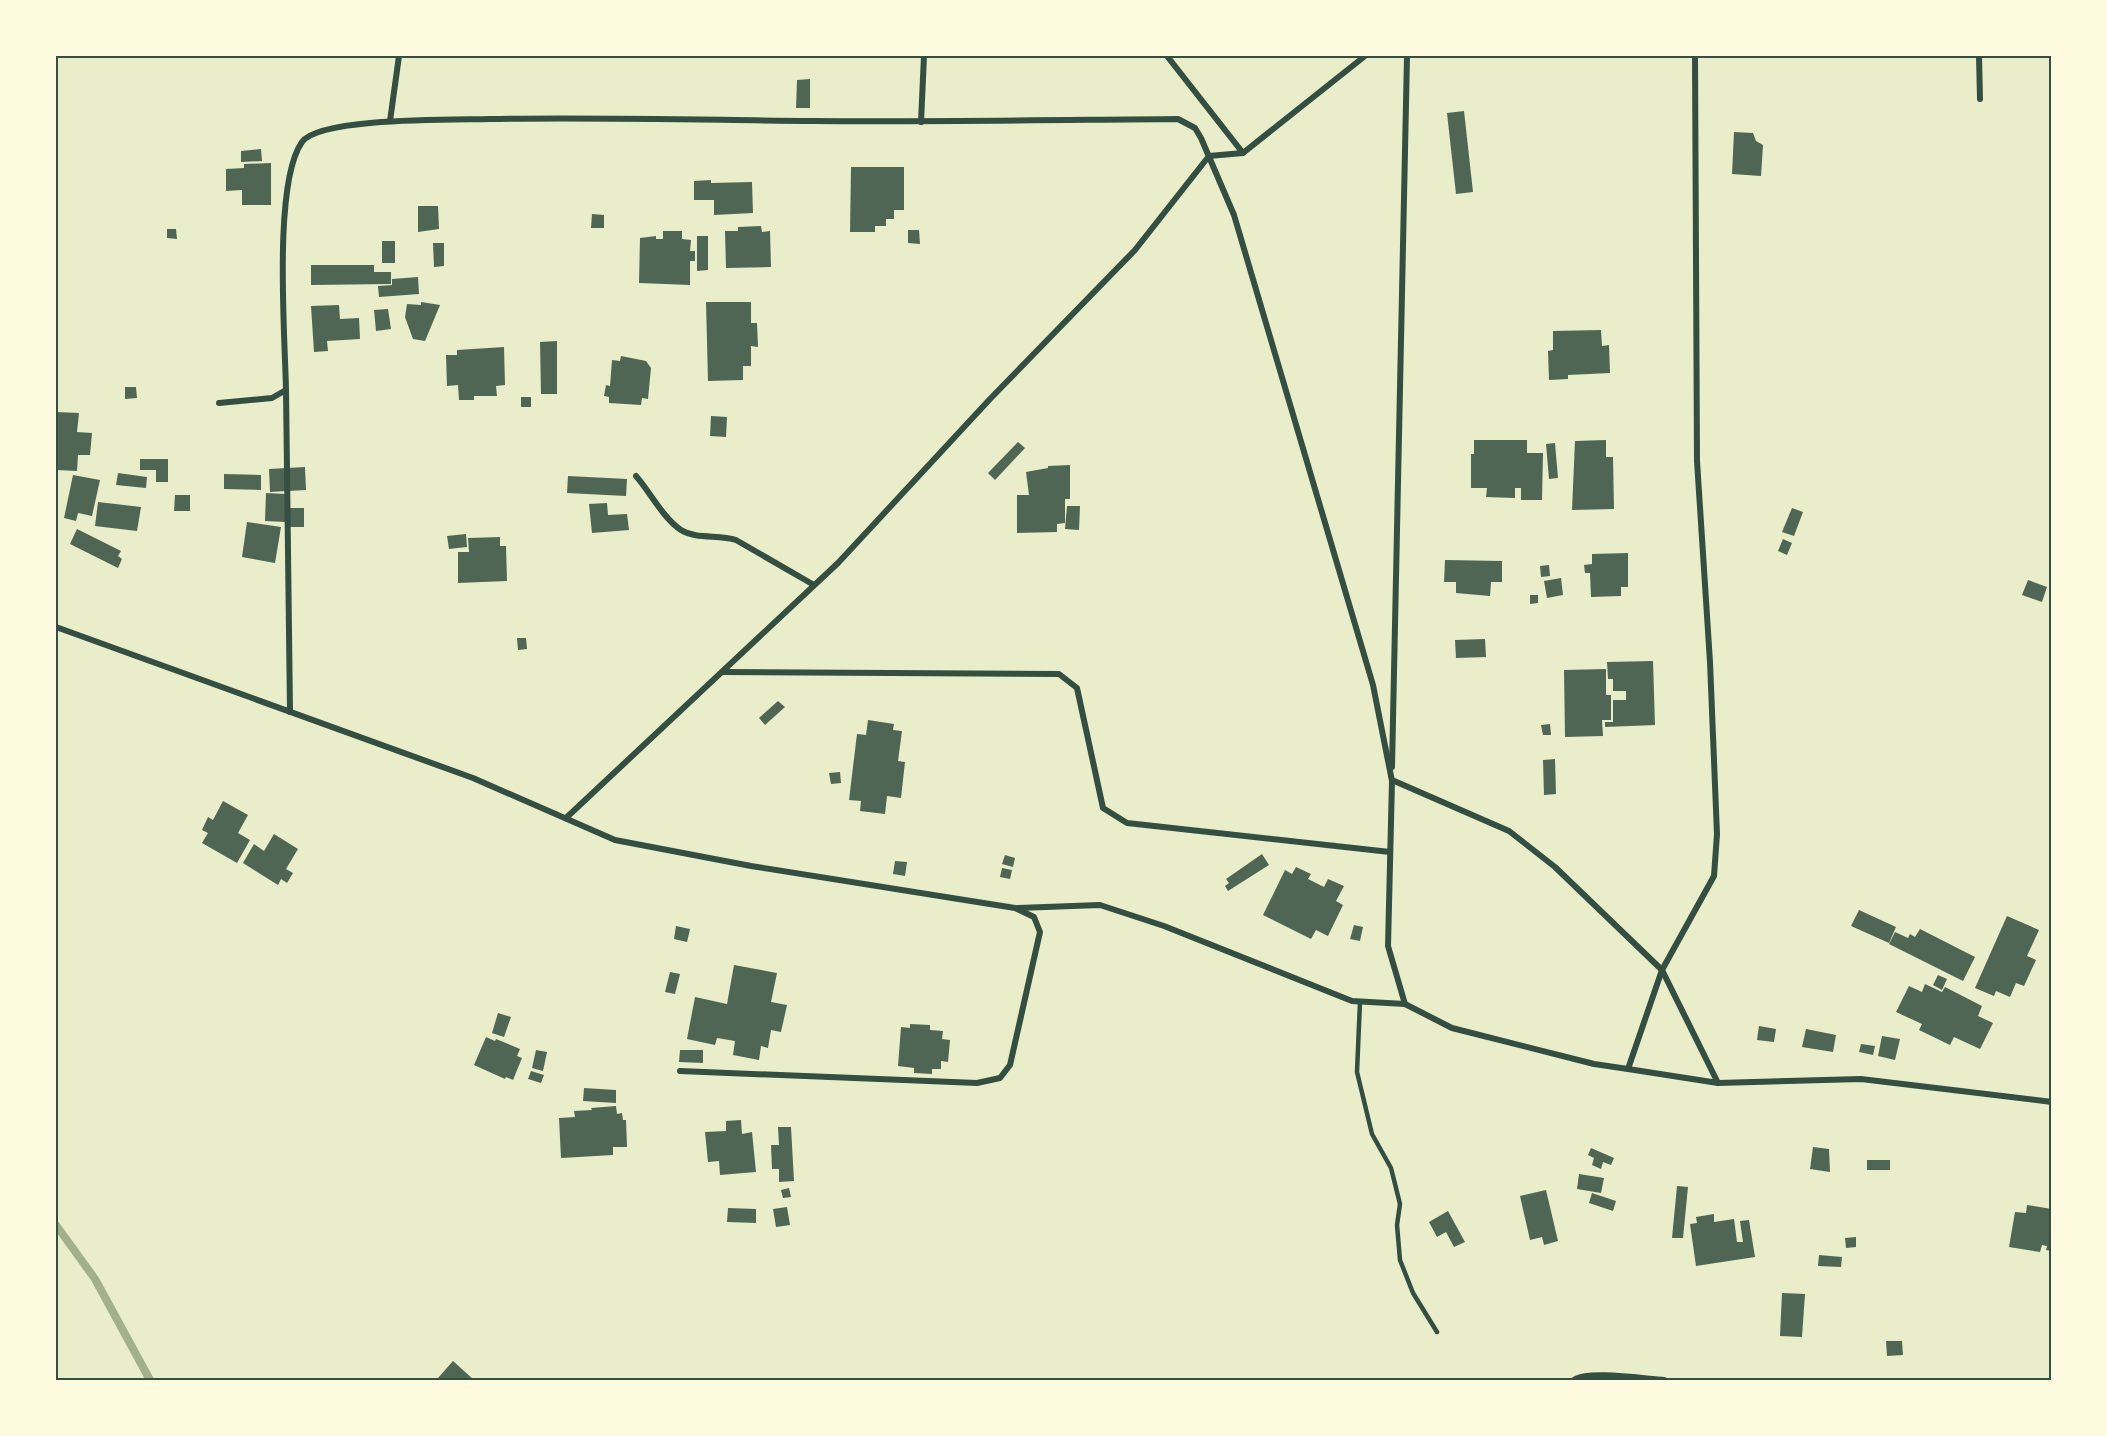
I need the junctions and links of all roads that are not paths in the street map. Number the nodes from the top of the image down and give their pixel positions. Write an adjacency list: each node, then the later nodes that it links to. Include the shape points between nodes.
1 (399, 56): 9 (street)
2 (924, 56): 10 (street)
3 (1167, 56): 11 (street)
4 (1365, 56): 11 (street)
5 (1407, 56): 20 (street)
6 (1695, 56): 24 (street, via 1697,461 1717,834 1714,876)
7 (1979, 56): 8 (street)
8 (1980, 99)
9 (390, 121): 10 (street); 13 (street, via 320,130 303,140 296,155 289,176 285,219)
10 (921, 122): 12 (street, via 1178,118 1196,128)
11 (1243, 153): 12 (street)
12 (1209, 156): 16 (street, via 1135,250); 20 (street, via 1234,215 1366,663)
13 (286, 390): 14 (street, via 272,398); 19 (street)
14 (219, 403)
15 (636, 476): 16 (street, via 682,530 736,540)
16 (814, 585): 18 (street)
17 (56, 627): 19 (street)
18 (723, 672): 21 (street); 22 (street, via 1059,674 1077,688 1103,808 1127,823)
19 (290, 712): 21 (street, via 473,778)
20 (1392, 782): 22 (street); 24 (street, via 1509,831 1555,867)
21 (566, 818): 23 (street, via 615,840)
22 (1390, 852): 26 (street, via 1389,946)
23 (1015, 908): 25 (street, via 1100,905); 28 (street, via 1034,917 1040,932 1010,1065 1000,1078 977,1083)
24 (1662, 970): 27 (street); 29 (street)
25 (1360, 1002): 26 (street); 31 (lane, via 1357,1072 1372,1134 1391,1168 1400,1204 1400,1260 1413,1293)
26 (1405, 1004): 27 (street, via 1452,1028)
27 (1628, 1069): 29 (street)
28 (680, 1071)
29 (1718, 1083): 30 (street, via 1861,1079)
30 (2052, 1102)
31 (1437, 1332)
32 (1574, 1380): 33 (street)
33 (1664, 1380)

